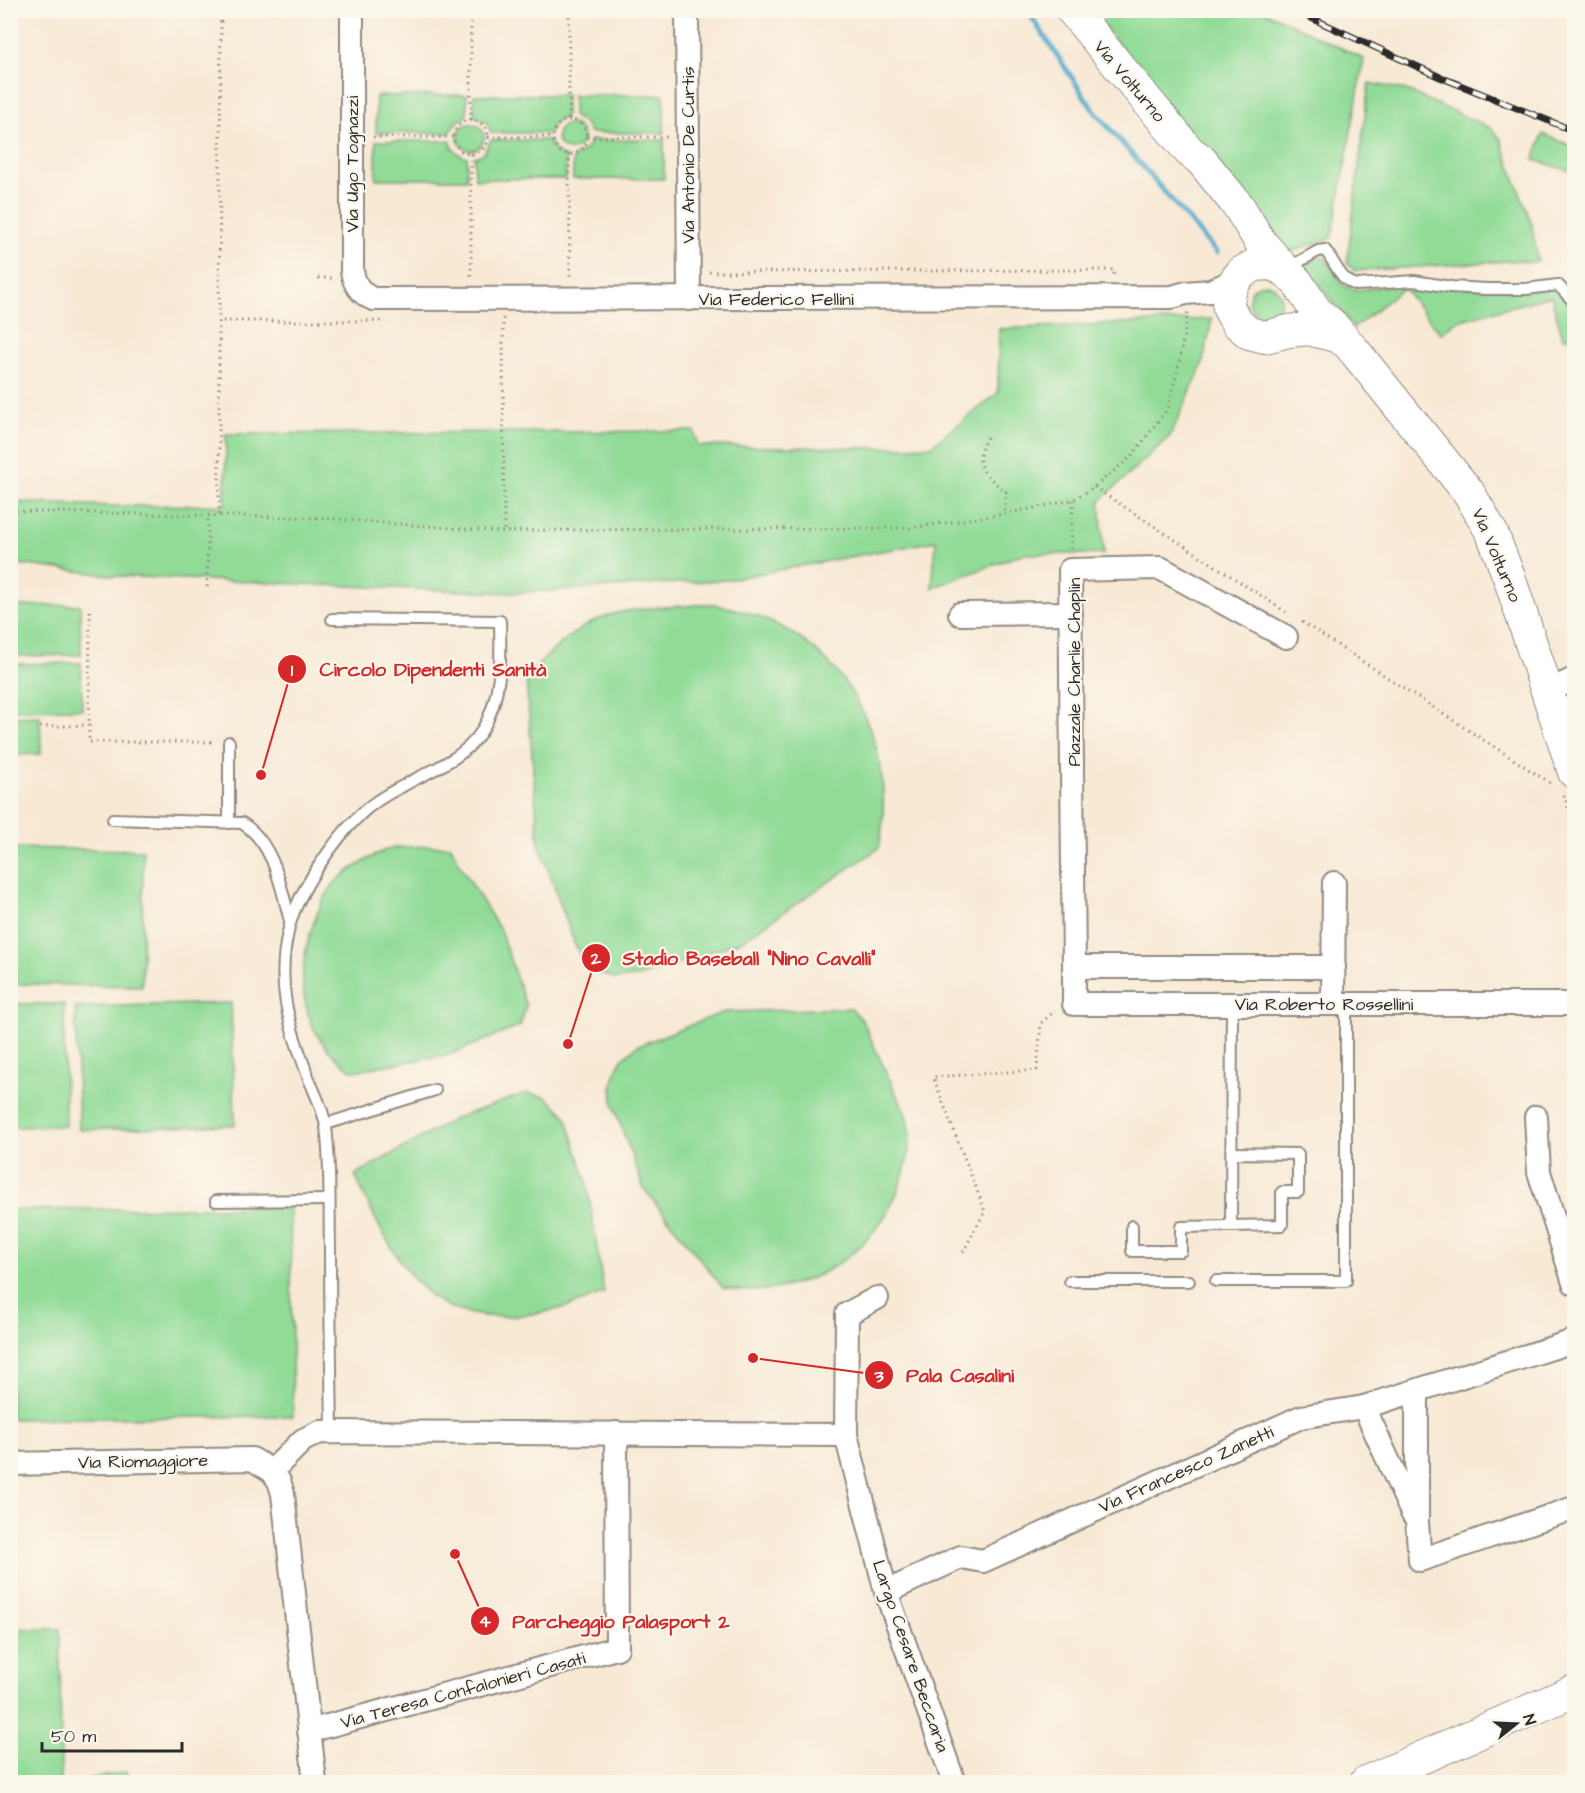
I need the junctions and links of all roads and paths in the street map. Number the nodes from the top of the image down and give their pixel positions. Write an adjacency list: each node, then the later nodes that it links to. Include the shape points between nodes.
1 (201, 10): 29 (path, via 221,11)
2 (352, 10): 25 (street, Via Ugo Tognazzi, via 353,275 361,292)
3 (471, 10): 7 (path)
4 (569, 10): 8 (path)
5 (687, 10): 24 (street, Via Antonio De Curtis)
6 (1072, 10): 15 (street, Via Volturno)
7 (471, 120): 10 (path, via 457,127); 11 (path, via 484,127)
8 (570, 120): 12 (path, via 560,123); 13 (path, via 584,127)
9 (373, 137): 10 (path)
10 (454, 137): 16 (path, via 460,151)
11 (488, 137): 12 (path); 16 (path, via 485,147)
12 (552, 137): 17 (path, via 555,147)
13 (587, 137): 14 (path); 17 (path, via 580,151)
14 (669, 137)
15 (1189, 151): 19 (street, Via Volturno, via 1201,160 1248,219 1261,243); 22 (street, Via Volturno, via 1195,166 1241,231 1244,256)
16 (471, 154): 20 (path)
17 (569, 154): 21 (path)
18 (702, 272): 23 (path, via 1114,270 1114,280)
19 (1291, 276): 22 (street, via 1278,266 1263,264 1248,268); 28 (lane, via 1318,251 1325,250 1345,280 1357,285 1414,280 1479,289 1558,285); 31 (street, via 1301,298 1299,315); 32 (street, Via Volturno)
20 (471, 279)
21 (570, 279)
22 (1235, 280): 27 (street, Via Federico Fellini); 30 (street, Via Volturno, via 1228,301)
23 (1119, 284)
24 (689, 299): 26 (street, Via Federico Fellini); 27 (street, Via Federico Fellini)
25 (381, 300): 26 (street, Via Federico Fellini); 29 (path, via 384,321)
26 (504, 300): 40 (path)
27 (1181, 300): 30 (street, Via Federico Fellini, via 1214,308); 34 (path, via 1178,369 1168,408 1131,457)
28 (1575, 302)
29 (219, 321): 39 (path)
30 (1237, 323): 31 (street, via 1257,336)
31 (1282, 333): 32 (street, via 1308,329)
32 (1343, 340): 48 (street, Via Volturno, via 1475,502)
33 (987, 437): 37 (path, via 978,454 987,477 1006,492)
34 (1094, 487): 35 (path); 52 (path)
35 (1073, 500): 37 (path); 41 (path)
36 (10, 511): 38 (path)
37 (1004, 514): 40 (path, via 910,528)
38 (208, 515): 39 (path); 42 (path)
39 (219, 515): 40 (path, via 322,518)
40 (504, 532)
41 (1070, 570): 45 (street, Piazzale Charlie Chaplin); 47 (street, Piazzale Charlie Chaplin, via 1160,568)
42 (207, 587)
43 (90, 611): 49 (path)
44 (960, 614): 45 (street)
45 (1071, 614): 58 (street, Piazzale Charlie Chaplin)
46 (332, 619): 57 (lane, via 500,621 500,670 489,715 474,741 448,762 403,785 358,816 323,859)
47 (1286, 637)
48 (1562, 685): 52 (street, Via Volturno)
49 (89, 725): 50 (path); 51 (path, via 89,742)
50 (40, 727)
51 (229, 742): 55 (lane)
52 (1563, 783): 54 (path, via 1572,821)
53 (112, 819): 55 (lane)
54 (1575, 820)
55 (229, 823): 57 (lane, via 242,823 253,829 266,845)
56 (1334, 883): 59 (street)
57 (291, 921): 66 (lane, via 283,962 290,1028)
58 (1074, 967): 59 (street); 60 (street, Piazzale Charlie Chaplin)
59 (1334, 967): 62 (street)
60 (1074, 1004): 61 (street, Via Roberto Rossellini); 72 (path, via 1052,1012 1041,1023 1037,1070 933,1077 985,1211)
61 (1232, 1004): 62 (street, Via Roberto Rossellini); 67 (lane)
62 (1340, 1004): 63 (street, Via Roberto Rossellini); 75 (lane, via 1347,1281)
63 (1575, 1004)
64 (435, 1090): 66 (lane)
65 (1536, 1117): 76 (street, via 1539,1172)
66 (326, 1124): 68 (lane)
67 (1232, 1153): 71 (lane); 71 (lane, via 1298,1154 1298,1192 1282,1192 1282,1225)
68 (329, 1200): 69 (lane); 81 (lane)
69 (216, 1201)
70 (1132, 1226): 71 (lane, via 1132,1251 1181,1251 1181,1227)
71 (1232, 1226)
72 (963, 1252)
73 (1070, 1281): 74 (lane)
74 (1189, 1281)
75 (1216, 1281)
76 (1575, 1283)
77 (877, 1298): 83 (street, Largo Cesare Beccaria, via 847,1314)
78 (1575, 1341): 79 (street, Via Francesco Zanetti)
79 (1417, 1391): 80 (street, Via Francesco Zanetti); 87 (street)
80 (1364, 1407): 87 (street); 88 (street, Via Francesco Zanetti, via 1301,1417 982,1561 961,1557)
81 (332, 1432): 82 (street); 85 (street, via 320,1432 303,1440)
82 (616, 1433): 83 (street); 91 (street, Via Teresa Confalonieri Casati, via 617,1648)
83 (846, 1435): 88 (street, Largo Cesare Beccaria)
84 (10, 1464): 85 (street, Via Riomaggiore, via 252,1459)
85 (272, 1471): 91 (street, via 283,1494)
86 (1575, 1508): 87 (street, via 1420,1560)
87 (1417, 1523)
88 (886, 1592): 93 (street, Largo Cesare Beccaria)
89 (1575, 1691): 94 (street)
90 (1575, 1707): 95 (street)
91 (309, 1731): 92 (street)
92 (315, 1782)
93 (954, 1782)
94 (1366, 1782)
95 (1418, 1782)

